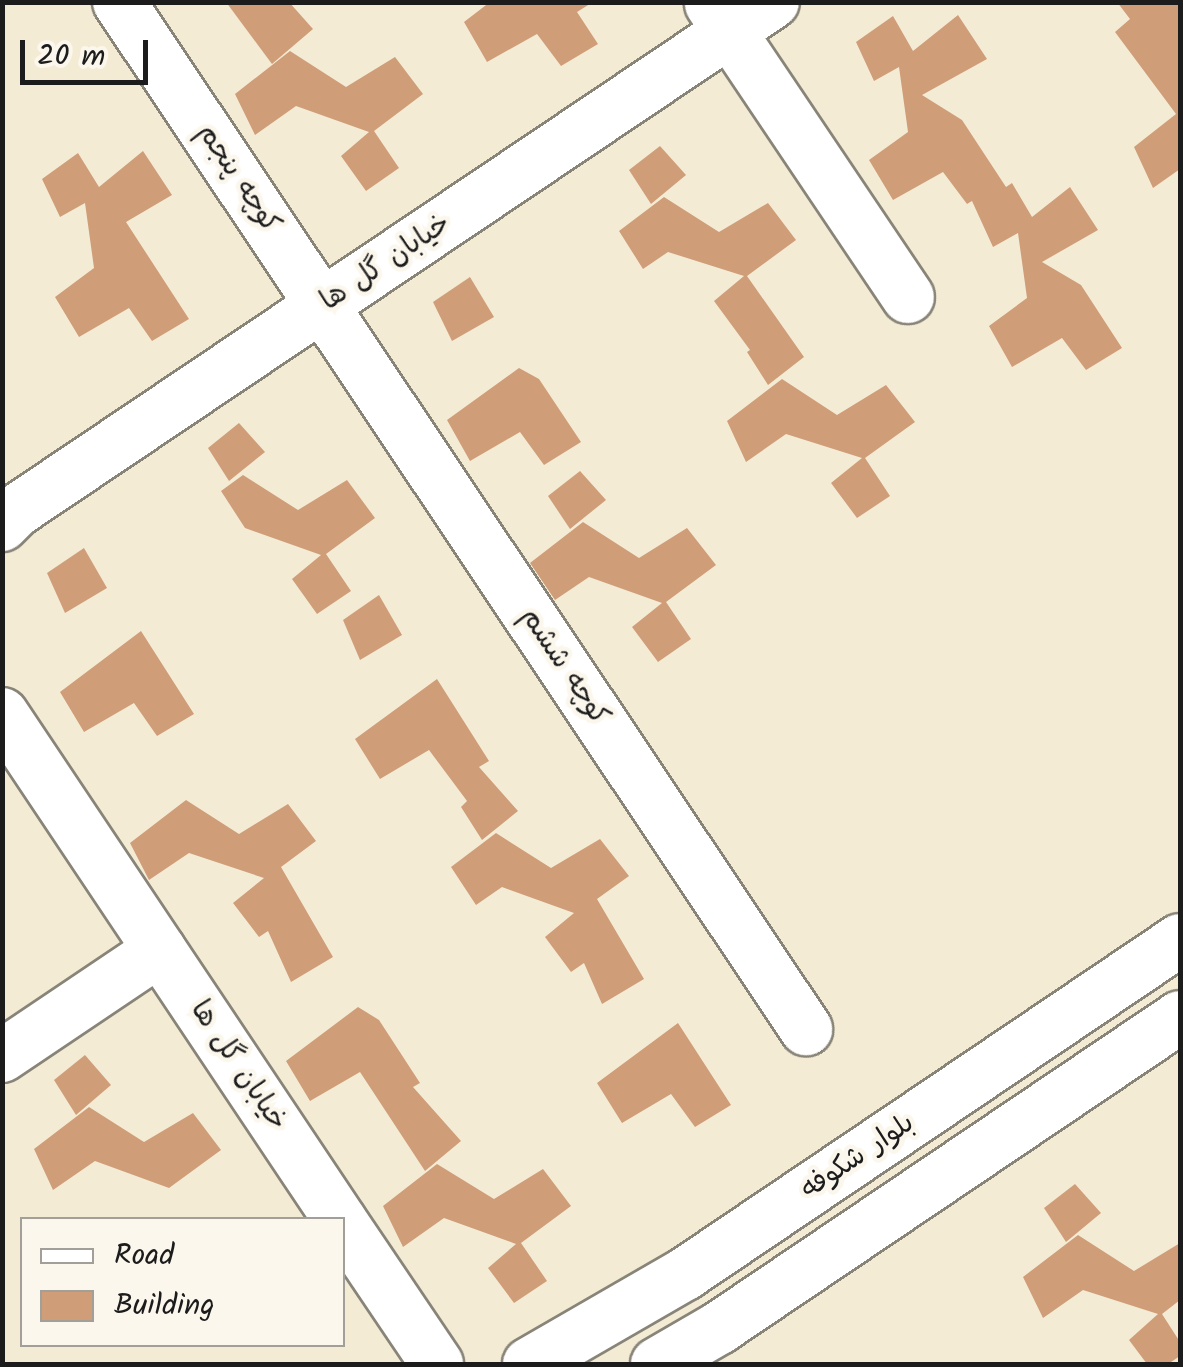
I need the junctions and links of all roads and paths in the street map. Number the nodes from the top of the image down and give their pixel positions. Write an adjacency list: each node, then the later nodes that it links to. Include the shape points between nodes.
1 (120, 2): 5 (street, کوچه پنجم)
2 (772, 2): 3 (street, خیابان گل ها)
3 (720, 17): 4 (street); 5 (street, خیابان گل ها)
4 (908, 297)
5 (322, 306): 6 (street, خیابان گل ها); 11 (street, کوچه ششم)
6 (2, 525)
7 (2, 714): 9 (street, خیابان گل ها)
8 (1180, 940): 16 (street, بلوار شکوفه, via 685,1274)
9 (160, 950): 12 (street); 13 (street, خیابان گل ها)
10 (1180, 1018): 17 (street)
11 (806, 1029)
12 (2, 1056)
13 (339, 1217)
14 (345, 1226): 15 (street, خیابان گل ها)
15 (437, 1364)
16 (529, 1364)
17 (657, 1364)

